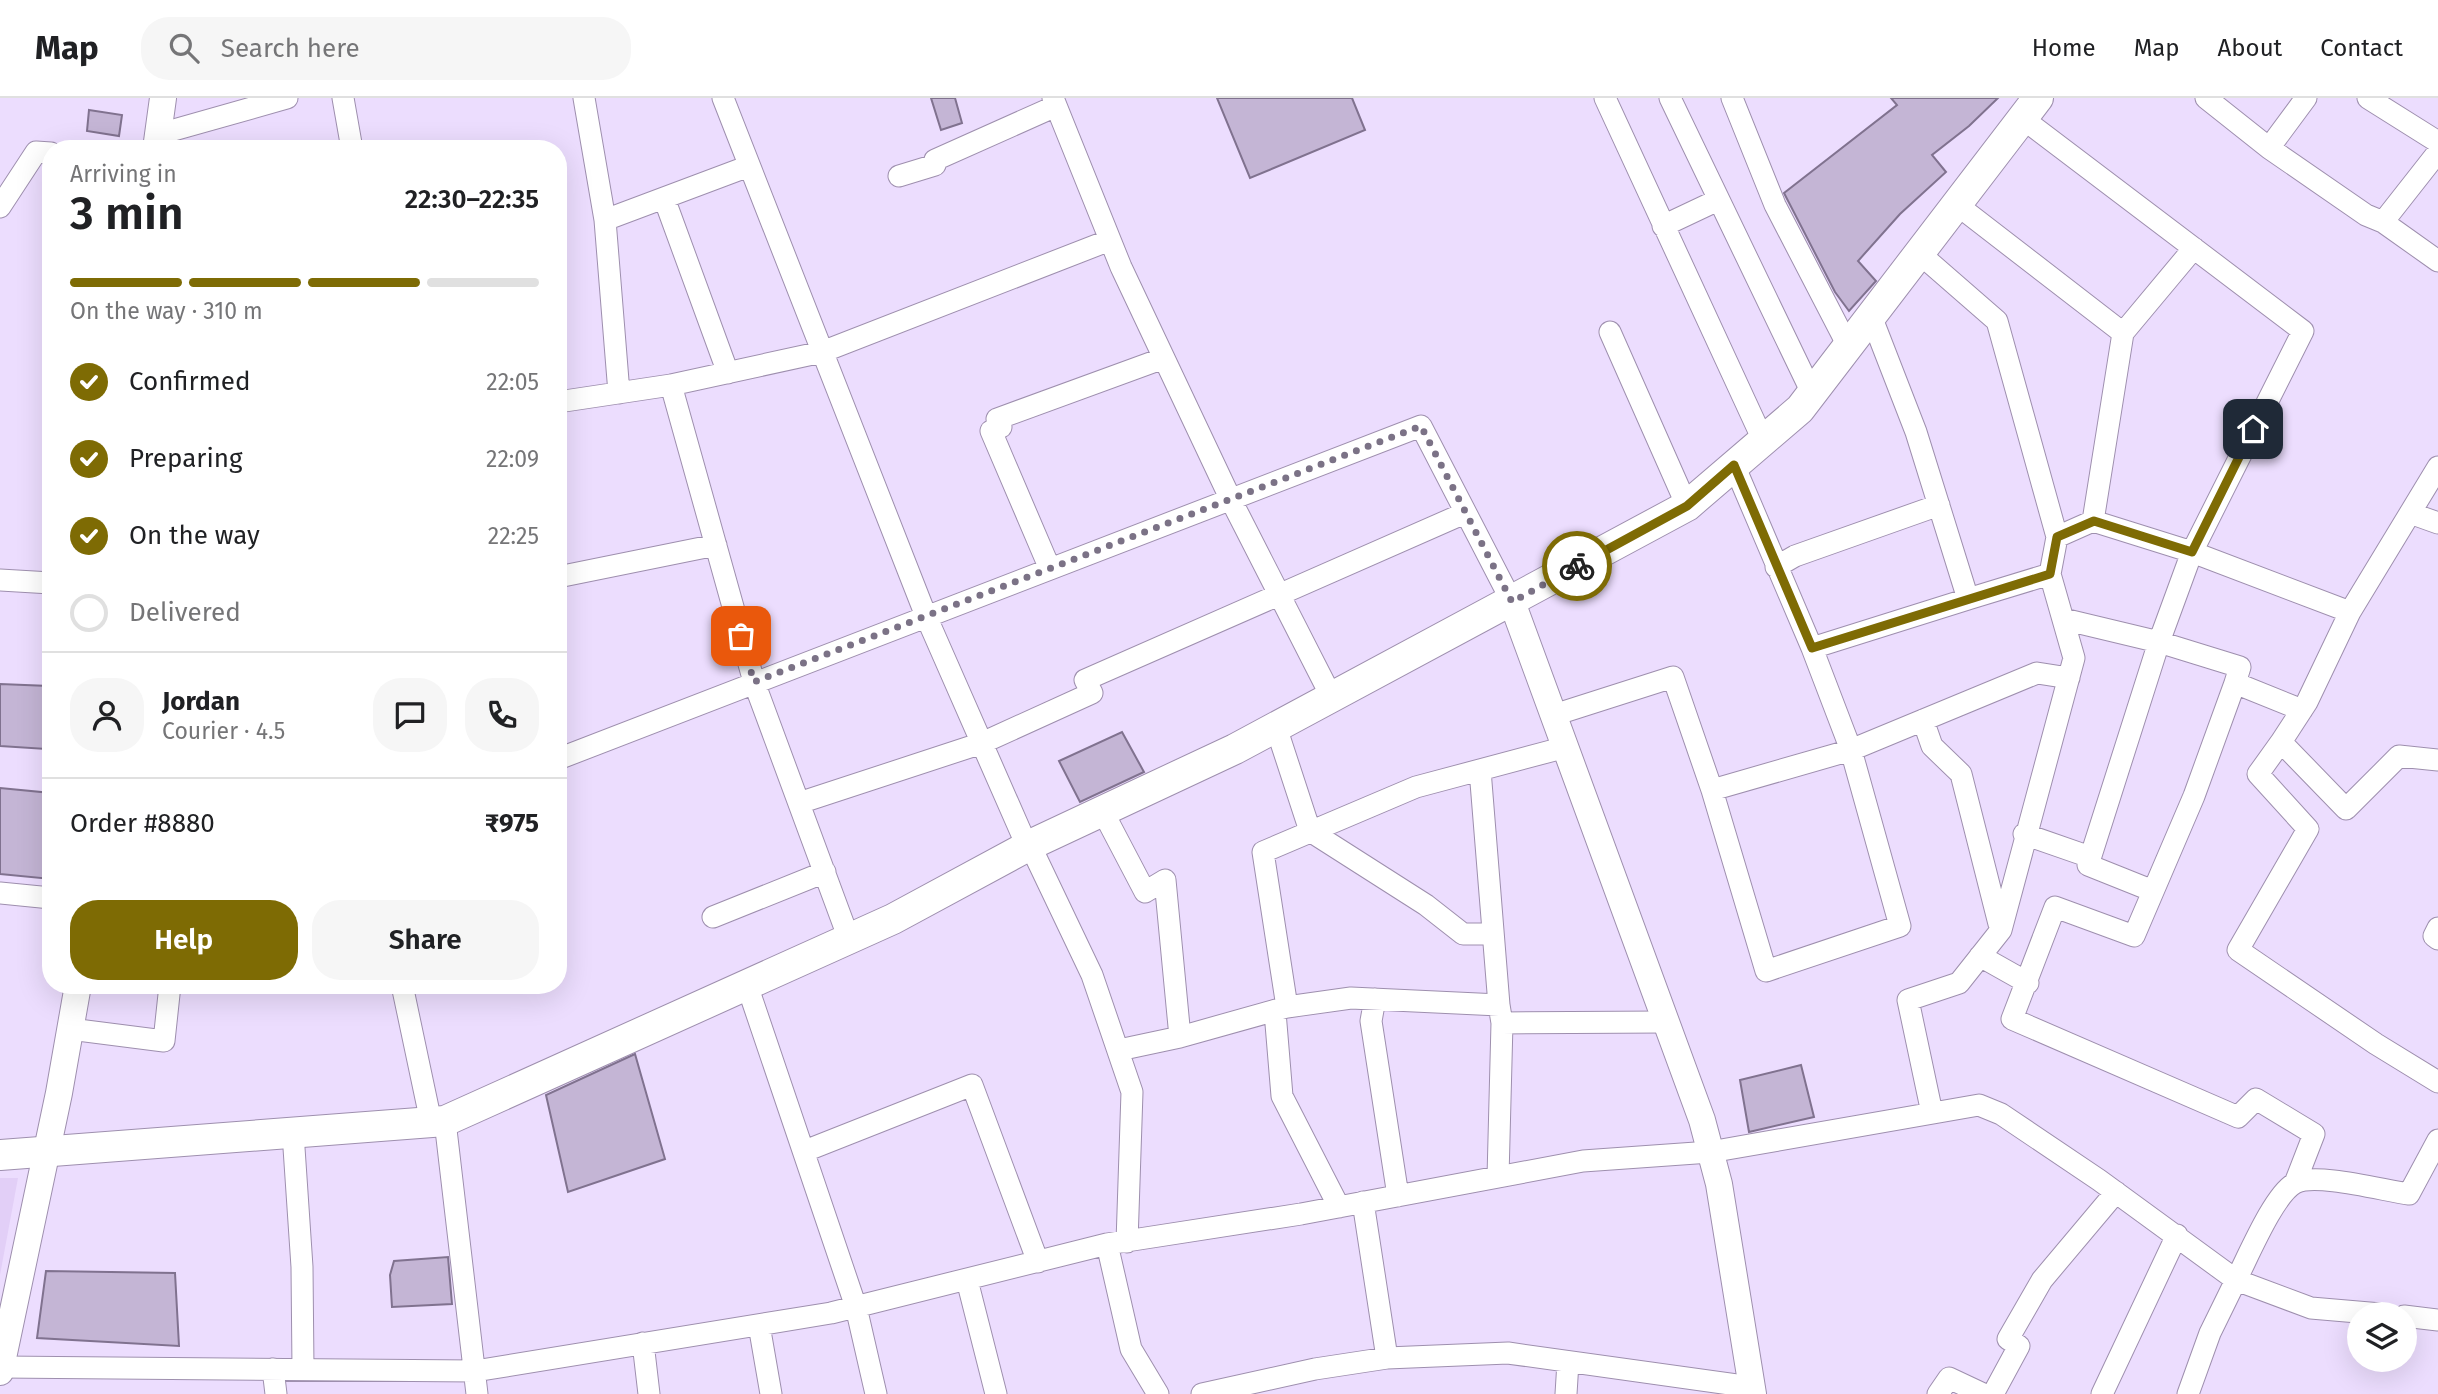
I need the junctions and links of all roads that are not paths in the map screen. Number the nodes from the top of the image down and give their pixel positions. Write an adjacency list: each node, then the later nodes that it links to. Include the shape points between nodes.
1 (163, 98): 14 (street)
2 (287, 98): 15 (street)
3 (343, 98): 16 (street)
4 (584, 98): 27 (street)
5 (723, 98): 21 (street)
6 (1605, 98): 29 (street)
7 (1670, 98): 24 (street)
8 (1732, 98): 37 (street, via 1775,205)
9 (2206, 98): 18 (street)
10 (2306, 98): 18 (street)
11 (2368, 98): 17 (street)
12 (1054, 102): 22 (street, via 935,160 935,165); 30 (street)
13 (2030, 108): 25 (main road); 31 (street)
14 (156, 140)
15 (162, 140)
16 (350, 140)
17 (2438, 142)
18 (2269, 148): 28 (street)
19 (42, 152): 26 (street, via 36,152)
20 (2438, 152): 28 (street)
21 (750, 166): 23 (street); 38 (street)
22 (899, 176)
23 (664, 198): 27 (street); 40 (street)
24 (1718, 200): 29 (street); 43 (street)
25 (1956, 204): 32 (main road); 36 (street)
26 (0, 207)
27 (605, 220): 42 (street)
28 (2383, 222): 33 (street)
29 (1663, 226): 45 (street)
30 (1110, 240): 38 (street); 39 (street)
31 (2194, 248): 36 (street); 57 (street, via 2303,331)
32 (1919, 253): 34 (main road); 55 (street, via 1997,321)
33 (2438, 261)
34 (1871, 316): 37 (main road); 49 (street)
35 (1610, 332): 50 (street)
36 (2123, 333): 53 (street)
37 (1847, 344): 43 (main road)
38 (822, 352): 40 (street); 68 (street)
39 (1164, 358): 48 (street); 59 (street, via 997,419 1001,427 992,431)
40 (728, 373): 41 (street)
41 (671, 385): 42 (street); 56 (street)
42 (619, 393): 44 (street)
43 (1812, 393): 45 (main road)
44 (567, 401)
45 (1763, 440): 46 (main road)
46 (1734, 465): 50 (main road); 58 (street)
47 (2438, 467): 52 (street)
48 (1231, 500): 51 (street, via 1421,426); 59 (street); 64 (street)
49 (1939, 505): 58 (street, via 1795,556); 65 (street)
50 (1687, 506): 66 (main road)
51 (1465, 513): 64 (street); 66 (street)
52 (2410, 513): 54 (street); 67 (street)
53 (2094, 521): 55 (street); 57 (street)
54 (2438, 523)
55 (2057, 537): 60 (street)
56 (716, 545): 61 (street); 73 (street)
57 (2192, 552): 67 (street); 70 (street)
58 (1776, 567): 71 (street)
59 (1051, 569): 68 (street)
60 (2050, 574): 65 (street); 69 (street)
61 (567, 575)
62 (0, 580): 63 (street)
63 (42, 582)
64 (1279, 594): 75 (street); 81 (street, via 1085,680 1092,692)
65 (1968, 599): 71 (street)
66 (1512, 602): 75 (main road); 77 (street)
67 (2350, 612): 76 (street)
68 (926, 616): 73 (street); 81 (street)
69 (2063, 619): 70 (street); 72 (street, via 2074,658)
70 (2159, 642): 74 (street, via 2240,667); 93 (street)
71 (1812, 648): 83 (street)
72 (2068, 678): 78 (street, via 2037,673); 91 (street)
73 (754, 682): 84 (street); 88 (street)
74 (2235, 683): 76 (street); 95 (street)
75 (1332, 698): 79 (main road)
76 (2302, 710): 80 (street)
77 (1554, 715): 82 (street); 87 (street, via 1673,677)
78 (1923, 720): 83 (street); 100 (street, via 1932,746 1962,774)
79 (1276, 727): 89 (main road); 90 (street)
80 (2281, 742): 85 (street, via 2346,808 2399,755); 117 (street, via 2258,775 2308,829 2238,950)
81 (982, 743): 88 (street); 92 (street)
82 (1566, 747): 86 (street); 113 (street)
83 (1851, 750): 87 (street); 87 (street, via 1900,926 1766,971)
84 (567, 755)
85 (2438, 760)
86 (1480, 770): 90 (street, via 1416,787); 101 (street)
87 (1712, 790)
88 (799, 803): 94 (street)
89 (1102, 810): 92 (main road); 115 (street, via 1145,892 1165,880)
90 (1310, 831): 101 (street, via 1463,934); 111 (street, via 1264,852)
91 (2024, 834): 93 (street); 100 (street)
92 (1028, 846): 102 (main road); 116 (street, via 1092,975)
93 (2090, 857): 95 (street, via 2088,864)
94 (825, 872): 98 (street); 102 (street)
95 (2153, 891): 105 (street, via 2134,936 2055,906)
96 (0, 893): 97 (street)
97 (42, 897)
98 (713, 917)
99 (2438, 928): 103 (street, via 2434,936)
100 (2001, 930): 104 (street)
101 (1493, 934): 112 (street)
102 (849, 939): 106 (main road)
103 (2438, 939)
104 (1980, 956): 105 (street); 118 (street, via 1959,983 1908,1000)
105 (2028, 984): 127 (street, via 2012,1019 2238,1117 2256,1099 2314,1133)
106 (747, 985): 119 (main road); 122 (street)
107 (76, 994): 114 (street)
108 (169, 994): 114 (street, via 164,1041)
109 (404, 994): 119 (street)
110 (1375, 999): 111 (street, via 1350,998); 112 (street); 129 (street, via 1371,1021)
111 (1281, 1009): 115 (street); 131 (street, via 1282,1096)
112 (1501, 1014): 113 (street); 126 (street)
113 (1666, 1022): 123 (street)
114 (70, 1029): 124 (street)
115 (1180, 1037): 116 (street)
116 (1119, 1050): 133 (street, via 1132,1092)
117 (2438, 1082)
118 (1932, 1113): 123 (street); 128 (street, via 1979,1105 2001,1114)
119 (438, 1122): 120 (main road); 148 (street)
120 (293, 1133): 124 (main road); 146 (street)
121 (2438, 1140): 127 (street, via 2409,1194 2313,1179)
122 (805, 1151): 134 (street, via 972,1085); 137 (street)
123 (1710, 1152): 126 (street, via 1583,1161); 149 (street)
124 (44, 1153): 125 (main road); 147 (street)
125 (0, 1155)
126 (1498, 1177): 129 (street)
127 (2295, 1183): 136 (street, via 2273,1208)
128 (2116, 1192): 132 (street); 161 (street, via 2042,1280 2008,1339 2019,1346)
129 (1398, 1195): 130 (street)
130 (1363, 1202): 131 (street); 143 (street)
131 (1339, 1207): 133 (street)
132 (2177, 1235): 136 (street); 162 (street)
133 (1117, 1243): 134 (street); 156 (street, via 1131,1349)
134 (1038, 1262): 135 (street)
135 (967, 1280): 137 (street); 155 (street)
136 (2236, 1280): 138 (street, via 2311,1308); 163 (street)
137 (856, 1307): 141 (street); 154 (street)
138 (2347, 1311)
139 (2417, 1318): 140 (street)
140 (2438, 1320)
141 (759, 1325): 142 (street); 153 (street)
142 (643, 1343): 148 (street); 152 (street)
143 (1387, 1358): 144 (street, via 1508,1353); 157 (street)
144 (1568, 1362): 149 (street); 158 (street)
145 (273, 1369): 146 (street); 147 (street); 150 (street)
146 (303, 1369): 148 (street)
147 (0, 1370)
148 (475, 1371): 151 (street)
149 (1752, 1390)
150 (276, 1394)
151 (477, 1394)
152 (649, 1394)
153 (771, 1394)
154 (876, 1394)
155 (996, 1394)
156 (1158, 1394)
157 (1202, 1394)
158 (1566, 1394)
159 (1938, 1394): 160 (street, via 1949,1378)
160 (1983, 1394)
161 (1993, 1394)
162 (2102, 1394)
163 (2188, 1394)

